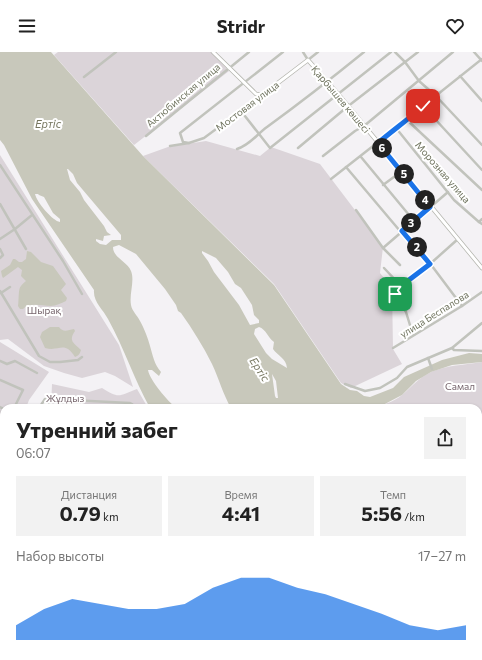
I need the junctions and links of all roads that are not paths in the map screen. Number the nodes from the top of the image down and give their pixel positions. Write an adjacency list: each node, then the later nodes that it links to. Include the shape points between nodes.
1 (116, 52): 18 (street)
2 (213, 52): 16 (main road)
3 (249, 52): 16 (street, Актюбинская улица)
4 (283, 52): 21 (street)
5 (303, 52): 13 (street)
6 (318, 52): 13 (street, Мостовая улица)
7 (364, 52): 20 (street)
8 (390, 52): 22 (street)
9 (395, 52): 15 (street)
10 (418, 52): 15 (street)
11 (453, 52): 19 (street)
12 (474, 52): 14 (street)
13 (308, 60): 20 (main road, Қарбышев көшесі); 23 (main road, Мостовая улица)
14 (482, 60): 17 (street)
15 (405, 62): 19 (street); 27 (street)
16 (229, 68): 21 (main road); 33 (street, Актюбинская улица)
17 (460, 76): 24 (street); 25 (street)
18 (84, 77)
19 (419, 81): 24 (street); 30 (street)
20 (327, 82): 22 (main road, Қарбышев көшесі); 32 (street)
21 (244, 83): 23 (main road, via 256,94); 34 (street, via 180,133 183,142)
22 (338, 94): 27 (main road, Қарбышев көшесі); 32 (street, via 270,148)
23 (262, 95): 28 (street, Мостовая улица)
24 (436, 96): 26 (street); 36 (street)
25 (482, 101)
26 (423, 106): 29 (street); 44 (street)
27 (347, 107): 30 (main road, Қарбышев көшесі); 38 (street)
28 (241, 111): 32 (street); 34 (street, Мостовая улица, via 204,138)
29 (407, 120): 31 (street); 48 (street)
30 (364, 126): 35 (main road, Қарбышев көшесі); 40 (street, via 355,130)
31 (396, 128): 35 (street); 49 (street, Морозная улица)
32 (258, 134): 39 (street, via 245,146)
33 (146, 136)
34 (189, 143): 37 (street, Мостовая улица)
35 (378, 143): 41 (street); 45 (main road, Қарбышев көшесі)
36 (482, 145)
37 (170, 146)
38 (298, 148)
39 (237, 149)
40 (323, 156)
41 (361, 157): 43 (street); 47 (street)
42 (0, 165): 53 (street)
43 (346, 168): 46 (street); 58 (street, via 400,232)
44 (482, 170)
45 (402, 171): 47 (street); 51 (main road, Қарбышев көшесі)
46 (331, 180)
47 (383, 185): 55 (street)
48 (482, 190)
49 (448, 192): 51 (street); 56 (street, Морозная улица)
50 (0, 204): 57 (street)
51 (430, 207): 55 (street); 59 (main road, Қарбышев көшесі)
52 (356, 210): 61 (street)
53 (32, 215): 57 (street); 73 (street)
54 (482, 219): 56 (street)
55 (414, 221): 58 (street)
56 (480, 223)
57 (15, 229): 60 (street); 63 (street)
58 (402, 231): 61 (street); 65 (street)
59 (458, 239): 65 (street); 68 (main road, Қарбышев көшесі)
60 (0, 240)
61 (383, 248): 66 (street)
62 (0, 249): 64 (street, via 3,255)
63 (26, 249)
64 (0, 258)
65 (430, 264): 69 (street); 74 (street)
66 (400, 265)
67 (384, 268): 69 (street)
68 (482, 268)
69 (401, 286): 76 (street, via 395,294 406,312)
70 (10, 287): 71 (street)
71 (0, 292): 80 (street, via 39,356 50,362 78,360)
72 (482, 292): 74 (street, улица Беспалова)
73 (82, 294)
74 (462, 306): 76 (street, улица Беспалова)
75 (482, 323): 78 (street)
76 (413, 336): 77 (street, улица Беспалова)
77 (393, 348)
78 (452, 348): 79 (street); 81 (street)
79 (482, 352)
80 (82, 356)
81 (428, 358): 83 (street); 86 (street, via 407,367 397,378 380,388 365,391)
82 (0, 362): 84 (street, via 7,364 15,361)
83 (432, 369)
84 (37, 373)
85 (0, 380): 88 (street, via 23,390)
86 (345, 384)
87 (50, 399): 89 (street, via 43,400); 90 (street); 91 (street)
88 (16, 404)
89 (41, 404)
90 (49, 404)
91 (132, 404)

